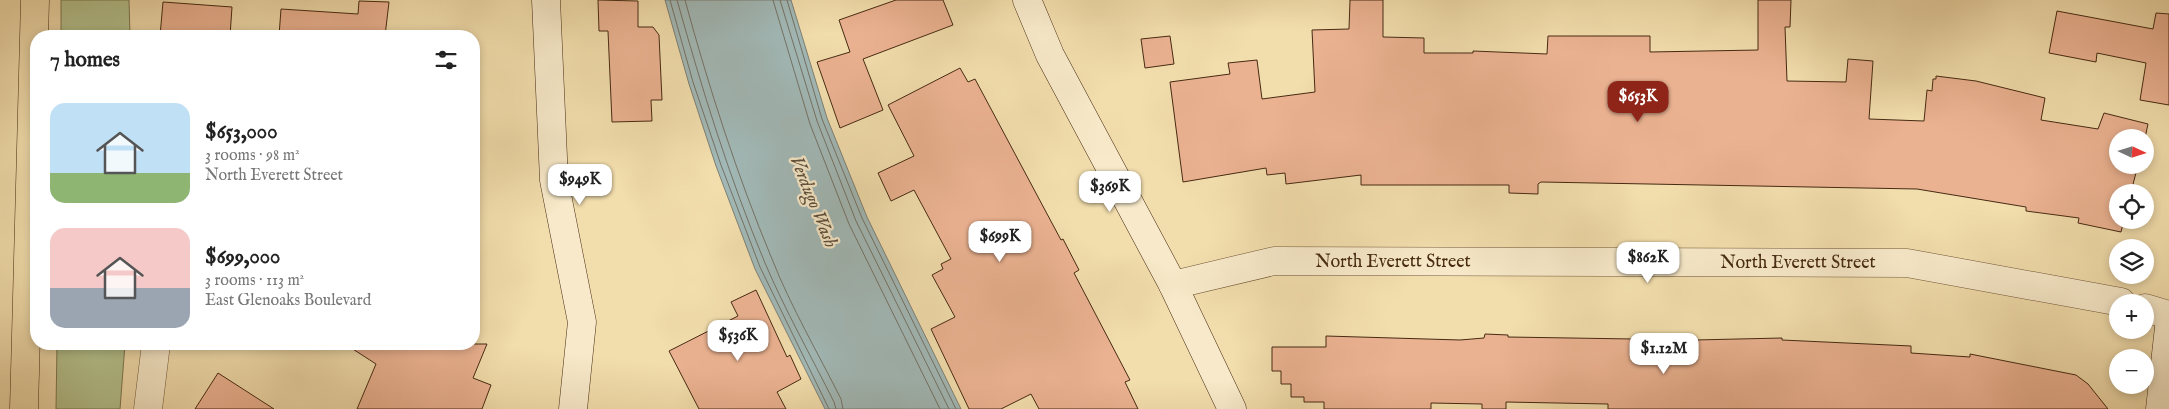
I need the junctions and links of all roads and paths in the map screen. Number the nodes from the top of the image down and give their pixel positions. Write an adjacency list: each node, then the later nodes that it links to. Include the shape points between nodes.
1 (36, 0): 4 (highway)
2 (546, 0): 14 (street, via 554,180 582,322)
3 (1027, 0): 6 (street, via 1050,55)
4 (35, 30)
5 (30, 204): 12 (highway)
6 (1173, 285): 7 (street, North Everett Street, via 1274,261 1907,263); 15 (street)
7 (2109, 300)
8 (2154, 311): 9 (street)
9 (2169, 315)
10 (2169, 327): 16 (street)
11 (155, 350): 13 (street)
12 (24, 409)
13 (148, 409)
14 (573, 409)
15 (1232, 409)
16 (2160, 409)

